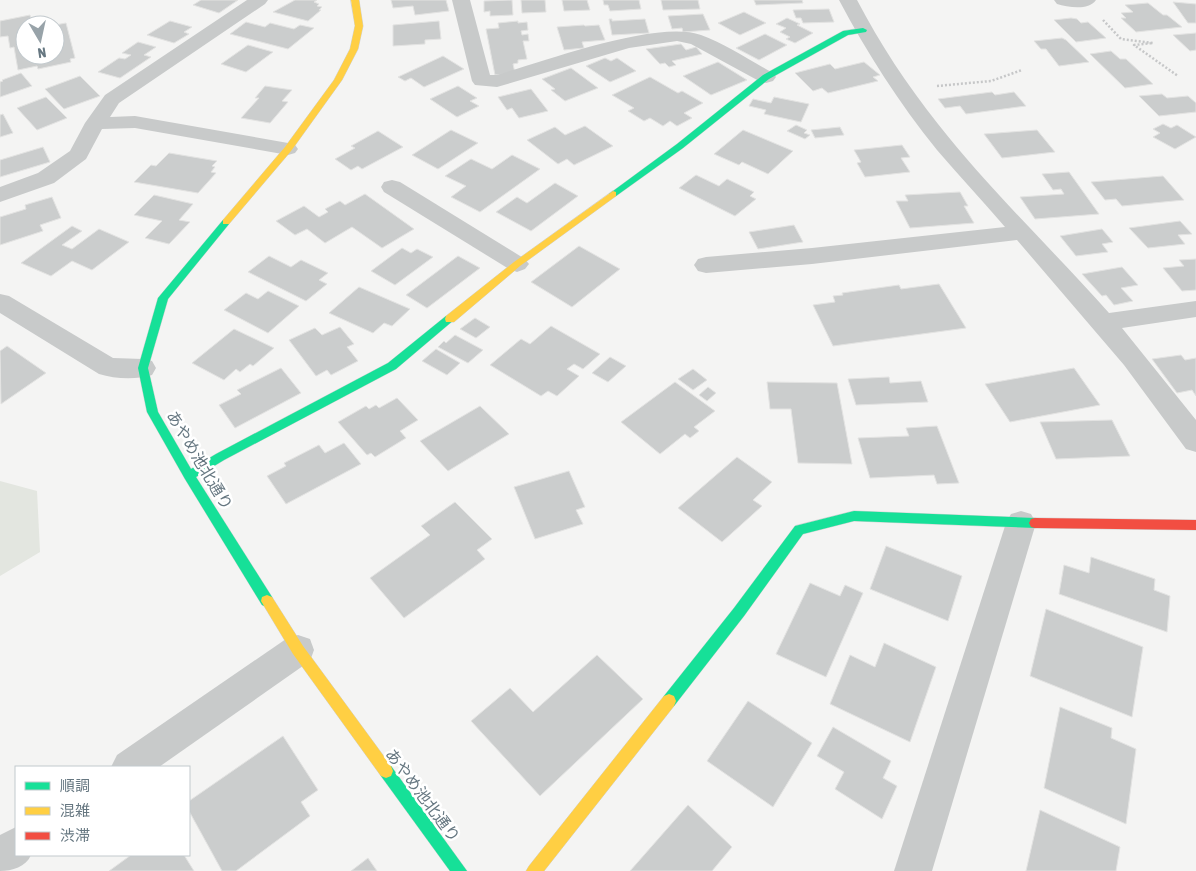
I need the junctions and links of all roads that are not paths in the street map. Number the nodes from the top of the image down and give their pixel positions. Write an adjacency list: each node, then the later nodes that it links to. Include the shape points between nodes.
1 (259, 0): 9 (street, via 112,98)
2 (354, 0): 10 (street, あやめ池北通り, via 358,26 354,49 338,80)
3 (461, 0): 8 (street, via 482,81 497,81 628,43 677,36 696,39)
4 (848, 0): 7 (street)
5 (1063, 0): 6 (street)
6 (1087, 0)
7 (863, 30): 8 (street, via 846,33); 13 (street, via 902,90 944,145)
8 (766, 77): 14 (street, via 680,146)
9 (95, 123): 10 (street, via 135,122); 12 (street, via 79,155 46,178)
10 (288, 149): 19 (street, あやめ池北通り, via 164,298)
11 (392, 187): 14 (street)
12 (0, 195)
13 (1023, 232): 15 (street); 18 (street)
14 (517, 264): 21 (street, via 392,366)
15 (706, 265)
16 (0, 302): 19 (street, via 108,367)
17 (1196, 309): 18 (street)
18 (1103, 322): 20 (street)
19 (143, 368): 21 (street, あやめ池北通り, via 153,412)
20 (1196, 441)
21 (189, 476): 24 (street, あやめ池北通り)
22 (1021, 523): 23 (street); 29 (street, via 854,516 799,530); 30 (street)
23 (1196, 525)
24 (298, 650): 25 (street); 28 (street, あやめ池北通り)
25 (130, 766)
26 (15, 847): 27 (street)
27 (0, 857)
28 (459, 871)
29 (534, 871)
30 (913, 871)

